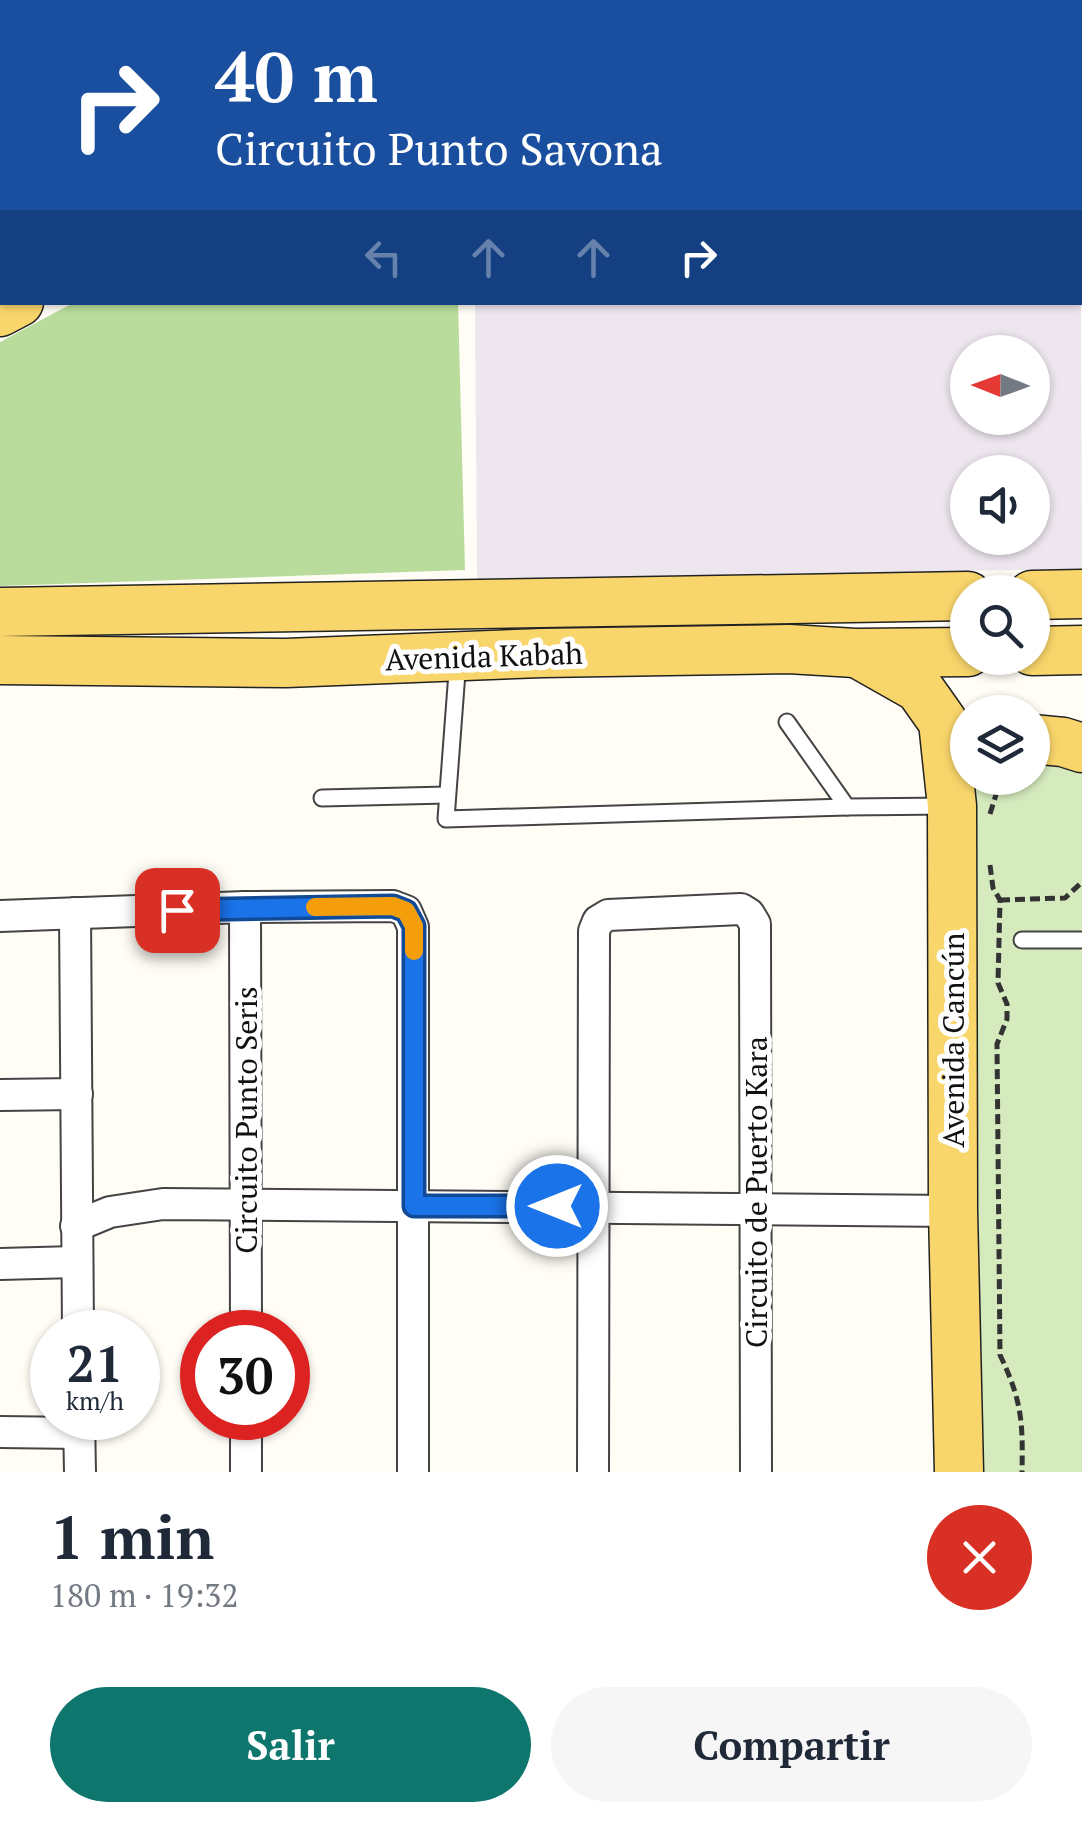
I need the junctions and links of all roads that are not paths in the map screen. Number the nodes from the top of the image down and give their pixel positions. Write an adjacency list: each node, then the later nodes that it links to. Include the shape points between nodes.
1 (1082, 594): 2 (main road)
2 (1050, 595)
3 (950, 596): 4 (main road, Avenida Kabah)
4 (233, 610): 5 (main road, Avenida Kabah); 10 (main road)
5 (0, 612)
6 (1082, 650): 7 (main road)
7 (1050, 651)
8 (950, 652): 9 (main road, Avenida Kabah)
9 (856, 653): 10 (main road, Avenida Kabah); 17 (main road, Avenida Cancún, via 919,688 942,722)
10 (458, 657): 11 (main road, Avenida Kabah); 15 (lane)
11 (0, 660)
12 (786, 722): 18 (lane)
13 (1050, 741): 14 (main road)
14 (1082, 748)
15 (447, 795): 16 (lane); 18 (lane, via 446,819)
16 (322, 798)
17 (970, 803): 18 (lane); 30 (main road, Avenida Cancún)
18 (847, 807)
19 (245, 908): 20 (street); 26 (street, via 406,911 414,926); 28 (street, Circuito Punto Seris)
20 (75, 913): 21 (street); 25 (street)
21 (0, 916)
22 (1022, 940): 23 (lane)
23 (1082, 940)
24 (0, 1094): 25 (street)
25 (76, 1094): 31 (street)
26 (414, 1206): 27 (street); 28 (street); 42 (street)
27 (593, 1206): 29 (street); 29 (street, Circuito de Puerto Kara, via 598,920 741,909 754,924); 43 (street)
28 (246, 1207): 31 (street, via 164,1204 110,1212); 35 (street, Circuito Punto Seris)
29 (756, 1211): 30 (street); 44 (street, Circuito de Puerto Kara)
30 (954, 1211): 45 (main road, Avenida Cancún)
31 (76, 1226): 32 (street)
32 (76, 1262): 33 (street); 34 (street)
33 (0, 1264)
34 (77, 1310)
35 (246, 1310)
36 (30, 1429): 37 (street)
37 (0, 1432)
38 (80, 1440): 40 (street)
39 (246, 1440): 41 (street)
40 (80, 1472)
41 (246, 1472)
42 (413, 1472)
43 (593, 1472)
44 (756, 1472)
45 (960, 1472)

